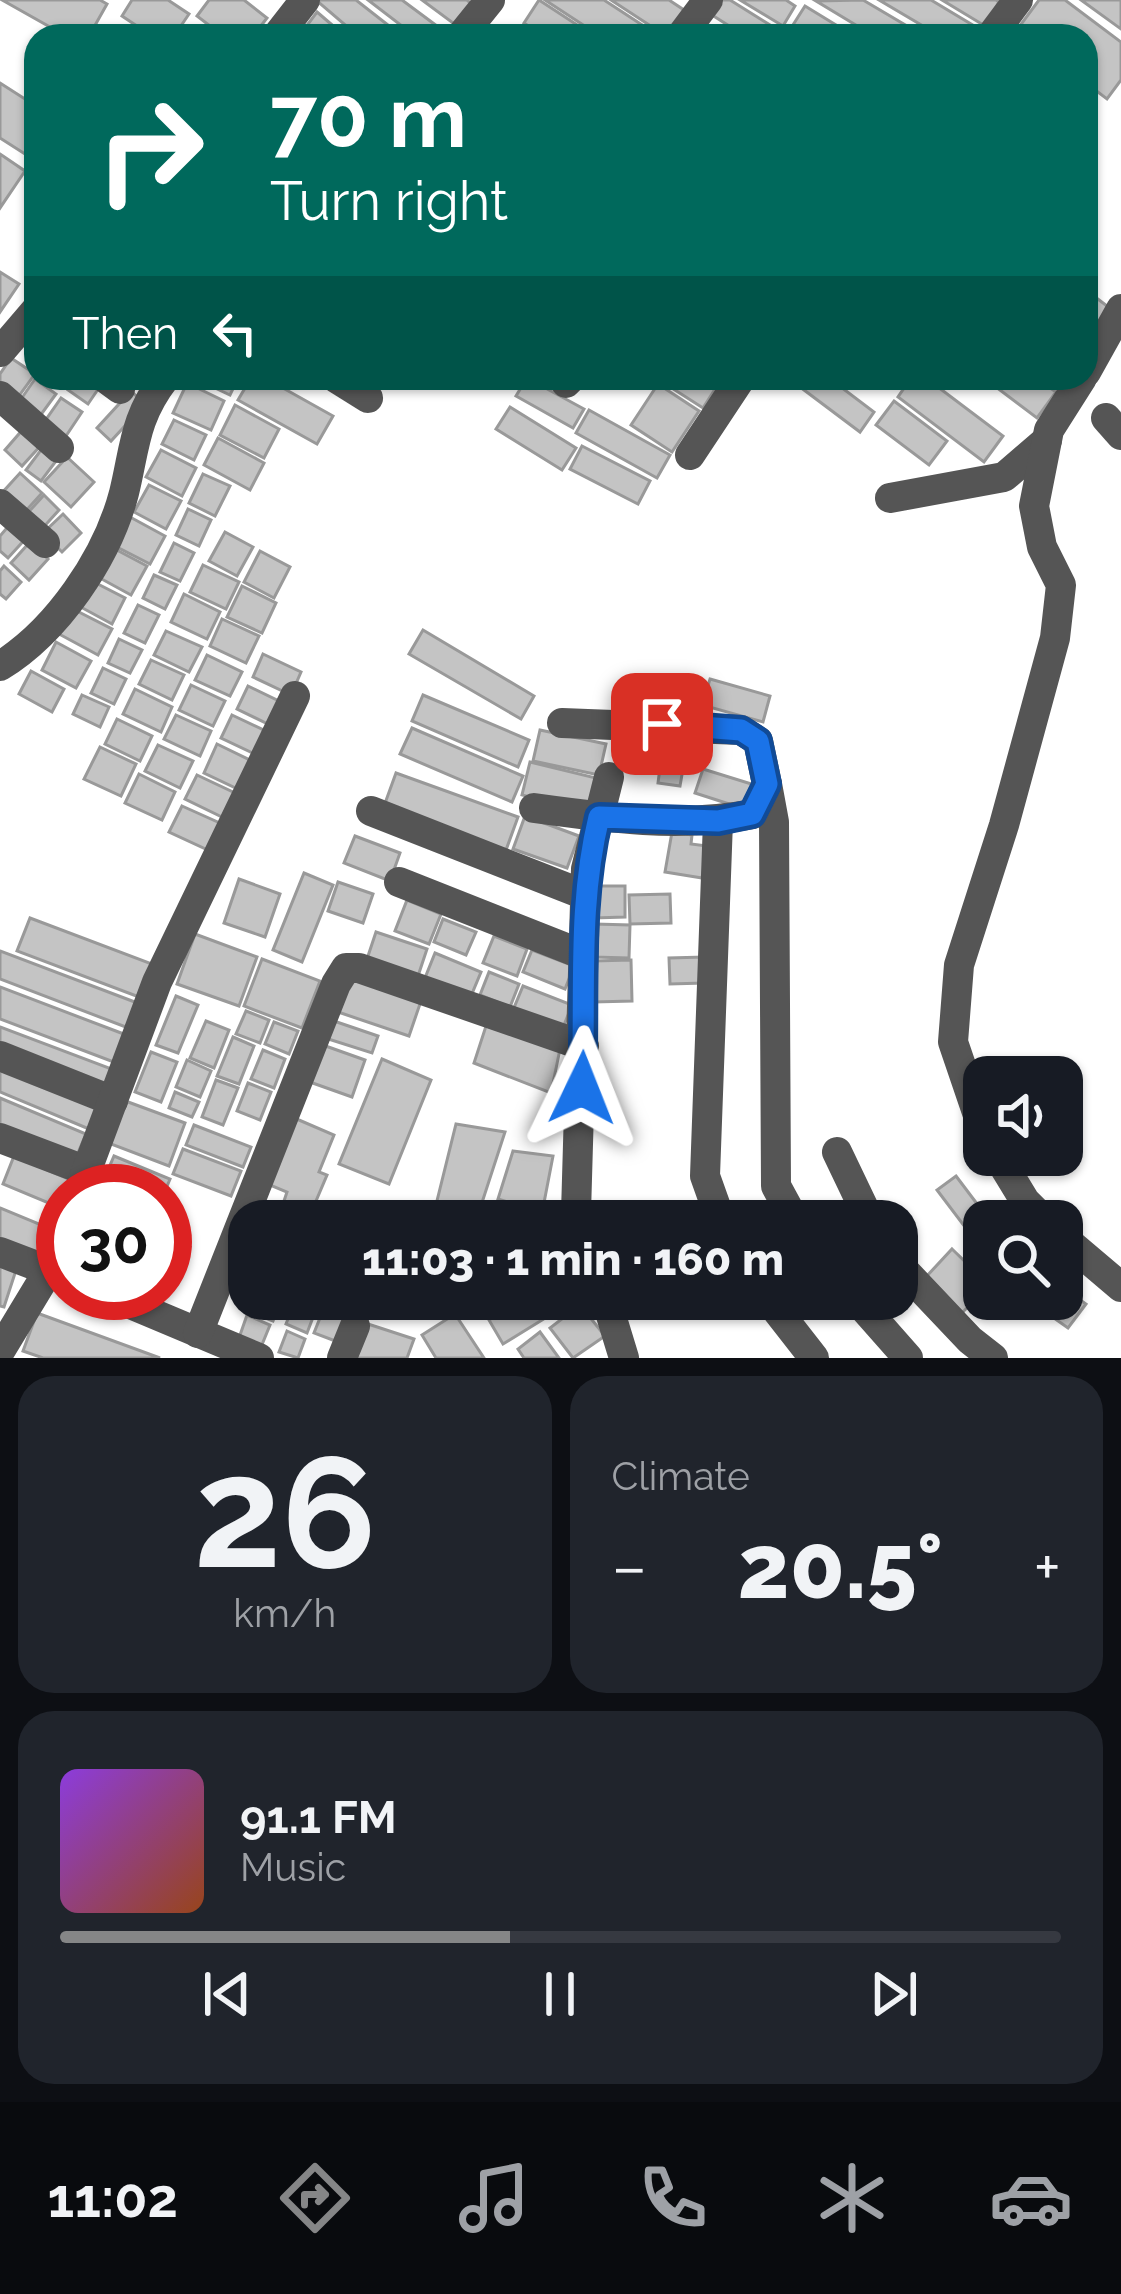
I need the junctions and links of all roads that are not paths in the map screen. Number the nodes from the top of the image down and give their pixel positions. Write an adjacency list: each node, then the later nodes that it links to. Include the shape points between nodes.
1 (490, 0): 2 (street)
2 (471, 24)
3 (1121, 309): 5 (street)
4 (24, 327): 6 (street)
5 (1098, 350)
6 (0, 352)
7 (159, 390): 19 (street, via 134,436 123,496 83,584 31,647)
8 (355, 390): 12 (street)
9 (733, 390): 15 (street)
10 (1074, 390): 13 (street)
11 (0, 396): 14 (street)
12 (368, 398)
13 (1047, 440): 16 (street, via 1004,477); 33 (street, via 1034,506 1061,585 1055,638 959,965 953,1042)
14 (59, 448)
15 (690, 455)
16 (890, 498)
17 (0, 504): 18 (street)
18 (45, 543)
19 (0, 666)
20 (295, 696): 34 (street, via 157,982)
21 (562, 723): 23 (street, via 741,730 758,741)
22 (608, 777): 26 (street)
23 (767, 784): 27 (street, via 752,814); 41 (street, via 774,822 776,1186)
24 (533, 808): 26 (street)
25 (371, 811): 29 (street)
26 (599, 817): 27 (street); 29 (street)
27 (718, 821): 40 (street, via 705,1176)
28 (400, 882): 30 (street)
29 (585, 895): 30 (street)
30 (581, 954): 31 (street)
31 (584, 1046): 39 (street); 54 (street, via 346,968)
32 (0, 1056): 34 (street)
33 (963, 1071)
34 (113, 1101): 38 (street)
35 (0, 1138): 37 (street)
36 (837, 1152): 42 (street)
37 (50, 1164)
38 (89, 1164)
39 (577, 1200)
40 (714, 1200)
41 (784, 1200)
42 (860, 1200)
43 (0, 1252): 45 (street)
44 (1083, 1255): 47 (street)
45 (36, 1266)
46 (918, 1285): 61 (street)
47 (1121, 1287)
48 (36, 1301): 55 (street)
49 (167, 1320): 54 (street)
50 (612, 1320): 58 (street)
51 (784, 1320): 59 (street)
52 (875, 1320): 60 (street)
53 (356, 1326): 57 (street)
54 (198, 1333): 56 (street)
55 (0, 1351)
56 (259, 1358)
57 (342, 1358)
58 (624, 1358)
59 (814, 1358)
60 (908, 1358)
61 (993, 1358)

